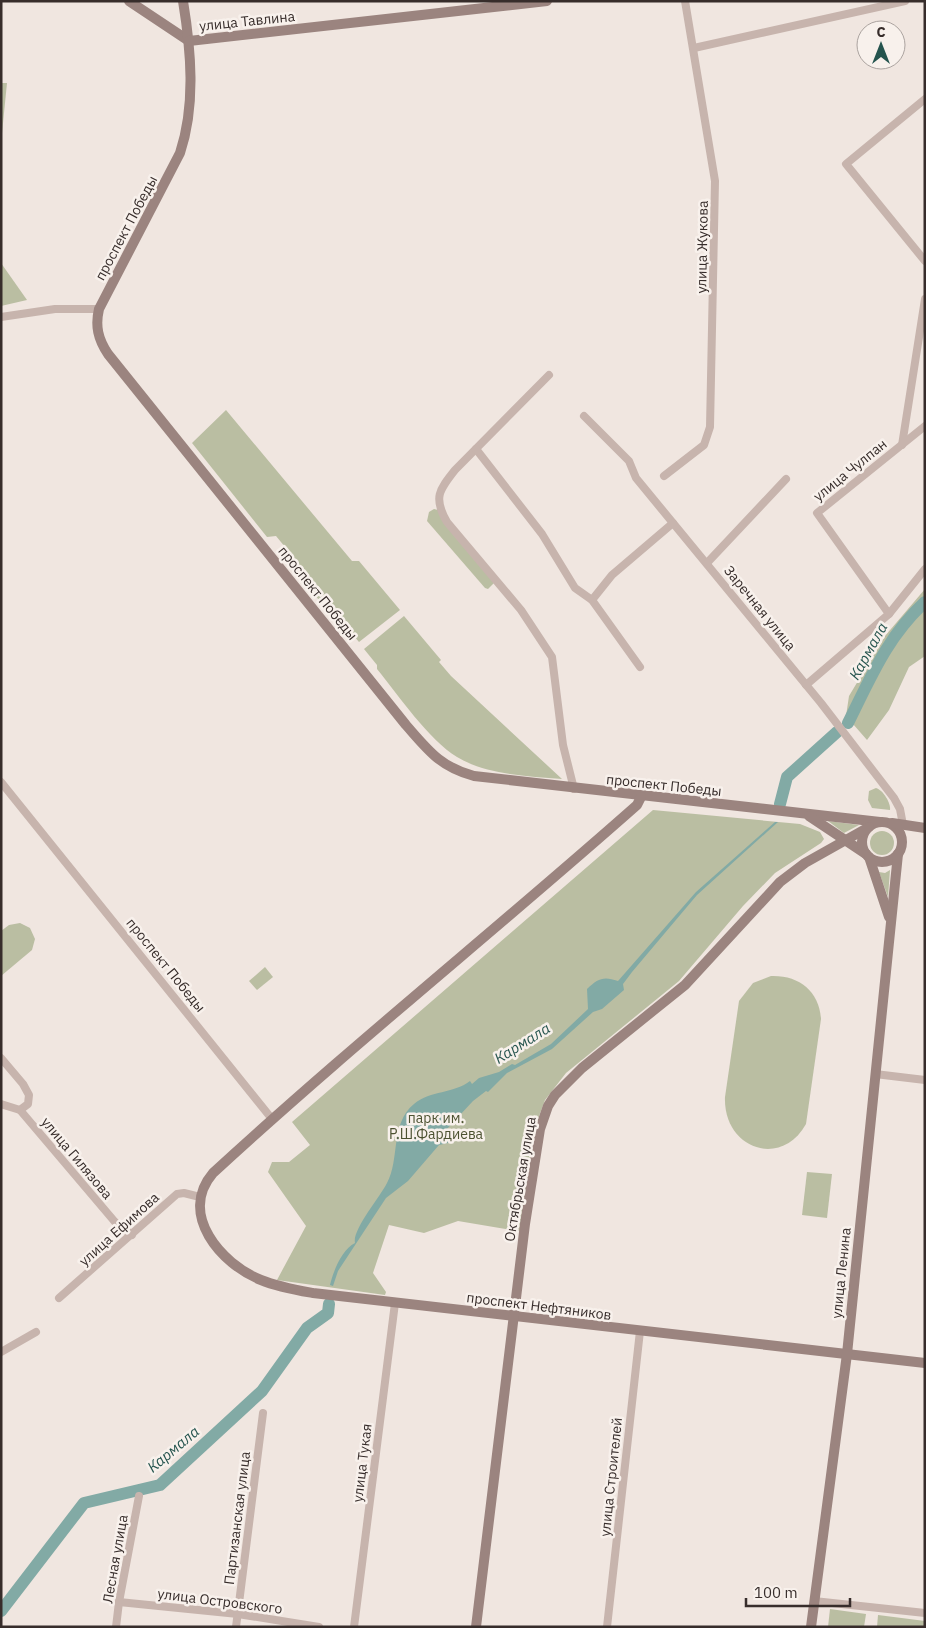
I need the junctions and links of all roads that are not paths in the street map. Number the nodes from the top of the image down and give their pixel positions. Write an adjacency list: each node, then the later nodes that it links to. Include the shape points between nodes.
1 (129, 1): 6 (main road)
2 (184, 1): 6 (main road, проспект Победы)
3 (547, 1): 6 (main road, улица Тавлина)
4 (685, 1): 7 (street, улица Жукова)
5 (905, 1): 7 (street)
6 (189, 42): 11 (main road, проспект Победы, via 188,122 180,152)
7 (694, 48): 18 (street, улица Жукова, via 715,181 710,427 708,439 700,449)
8 (925, 99): 9 (street, via 846,164)
9 (925, 261)
10 (925, 299): 16 (street)
11 (99, 309): 12 (street, via 55,309); 28 (main road, проспект Победы, via 97,331 108,354 437,760 474,776)
12 (1, 317)
13 (549, 376): 17 (street)
14 (584, 416): 20 (street, Заречная улица, via 629,461 636,478)
15 (925, 426): 16 (street, улица Чулпан)
16 (902, 445): 24 (street, улица Чулпан, via 817,513)
17 (476, 449): 23 (street, via 542,534 575,588); 28 (street, via 440,490 440,508 447,522 521,610 552,657 563,745)
18 (664, 476)
19 (786, 479): 21 (street)
20 (673, 523): 21 (street, Заречная улица); 23 (street, via 612,575)
21 (707, 563): 26 (street, Заречная улица)
22 (925, 568): 24 (street)
23 (592, 600): 25 (street)
24 (890, 614): 26 (street)
25 (640, 667)
26 (806, 685): 32 (street, Заречная улица, via 894,798 901,811)
27 (1, 782): 45 (street, проспект Победы)
28 (574, 789): 29 (main road, проспект Победы)
29 (641, 796): 30 (main road, проспект Победы); 45 (main road, via 637,805 547,886)
30 (806, 814): 31 (main road, проспект Победы); 36 (main road)
31 (884, 822): 32 (main road, проспект Победы); 33 (main road); 35 (main road, via 898,830)
32 (903, 825): 34 (main road, проспект Победы)
33 (869, 827): 36 (main road, Октябрьская улица); 38 (main road, via 862,838)
34 (921, 828): 35 (main road)
35 (902, 838): 37 (main road)
36 (846, 839): 38 (main road); 50 (main road, Октябрьская улица, via 780,882 685,985 582,1068 555,1095 545,1111 540,1129 524,1224)
37 (898, 854): 38 (main road, via 884,862); 39 (main road, улица Ленина)
38 (867, 855): 39 (main road)
39 (890, 920): 41 (main road, улица Ленина)
40 (1, 1058): 44 (street, via 23,1084 29,1101)
41 (875, 1074): 42 (street); 54 (main road, улица Ленина)
42 (925, 1080)
43 (1, 1104): 44 (street)
44 (20, 1110): 47 (street, улица Гилязова, via 115,1222)
45 (272, 1119): 46 (main road, via 213,1173)
46 (200, 1197): 47 (street, улица Ефимова, via 177,1194); 49 (main road, проспект Нефтяников, via 202,1221 213,1243 247,1273 261,1280 313,1293)
47 (132, 1235): 48 (street, улица Ефимова)
48 (59, 1298)
49 (395, 1303): 50 (main road, проспект Нефтяников); 65 (street, улица Тукая)
50 (514, 1316): 51 (main road, проспект Нефтяников); 66 (main road, Октябрьская улица)
51 (640, 1331): 54 (main road, проспект Нефтяников); 67 (street, улица Строителей)
52 (36, 1332): 53 (street)
53 (1, 1352)
54 (847, 1354): 55 (main road, проспект Нефтяников); 58 (main road, улица Ленина)
55 (925, 1363)
56 (263, 1413): 61 (street, Партизанская улица)
57 (139, 1496): 59 (street, Лесная улица)
58 (814, 1601): 60 (street); 68 (main road, улица Ленина)
59 (119, 1602): 61 (street, улица Островского); 62 (street, Лесная улица)
60 (925, 1613)
61 (238, 1614): 63 (street, Партизанская улица); 64 (street, улица Островского)
62 (116, 1627)
63 (236, 1627)
64 (319, 1627)
65 (354, 1627)
66 (476, 1627)
67 (607, 1627)
68 (811, 1627)

